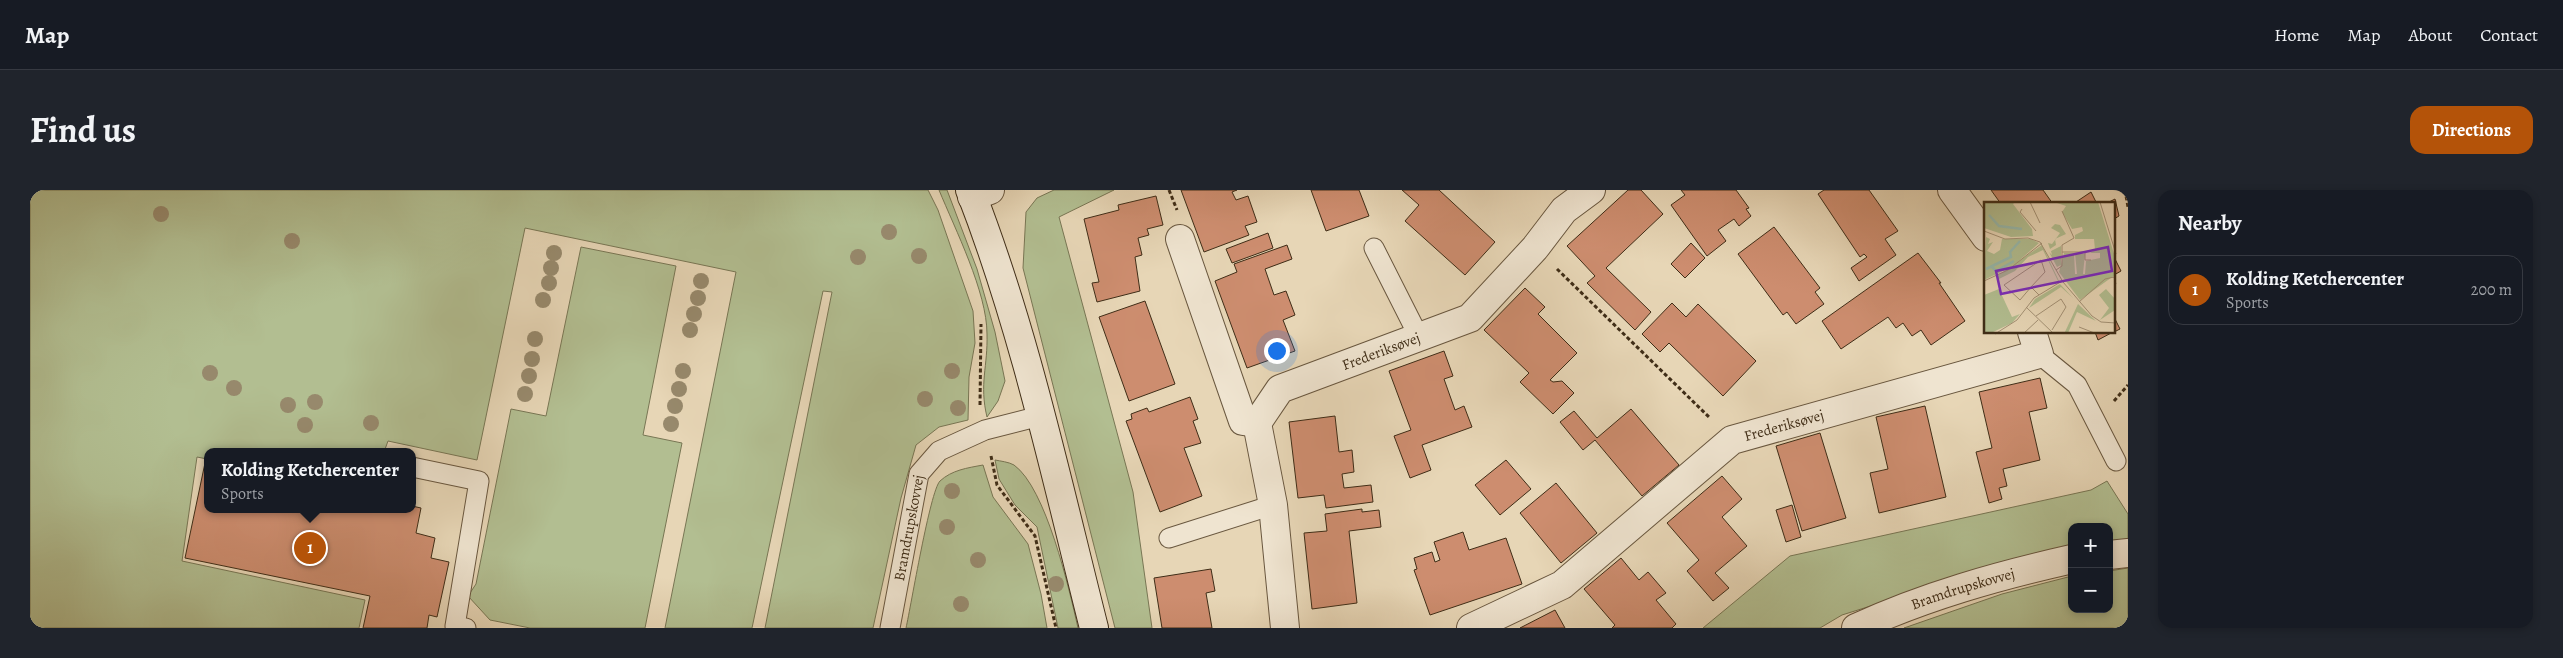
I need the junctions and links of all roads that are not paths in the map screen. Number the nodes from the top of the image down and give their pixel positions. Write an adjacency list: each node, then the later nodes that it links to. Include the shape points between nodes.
1 (1591, 190): 4 (street, Frederiksøvej)
2 (1952, 190): 5 (street)
3 (978, 192): 10 (street)
4 (1557, 200): 8 (street, Frederiksøvej, via 1535,248 1470,318)
5 (1984, 234)
6 (1180, 239): 11 (street, via 1243,421)
7 (1374, 248): 8 (lane)
8 (1419, 337): 11 (street, Frederiksøvej, via 1280,389)
9 (2035, 343): 12 (lane, via 2077,386); 23 (street, Frederiksøvej, via 1732,440 1562,585)
10 (1040, 416): 20 (lane, Bramdrupskovvej, via 970,436 939,451 919,474); 21 (street)
11 (1257, 423): 14 (street)
12 (2116, 460)
13 (416, 468): 19 (lane, via 479,481 455,626)
14 (1273, 505): 15 (lane); 22 (street)
15 (1169, 538)
16 (2128, 553): 17 (street)
17 (2113, 555)
18 (2068, 561): 24 (street, Bramdrupskovvej, via 1988,579 1906,605)
19 (466, 628)
20 (890, 628)
21 (1094, 628)
22 (1285, 628)
23 (1471, 628)
24 (1856, 628)

